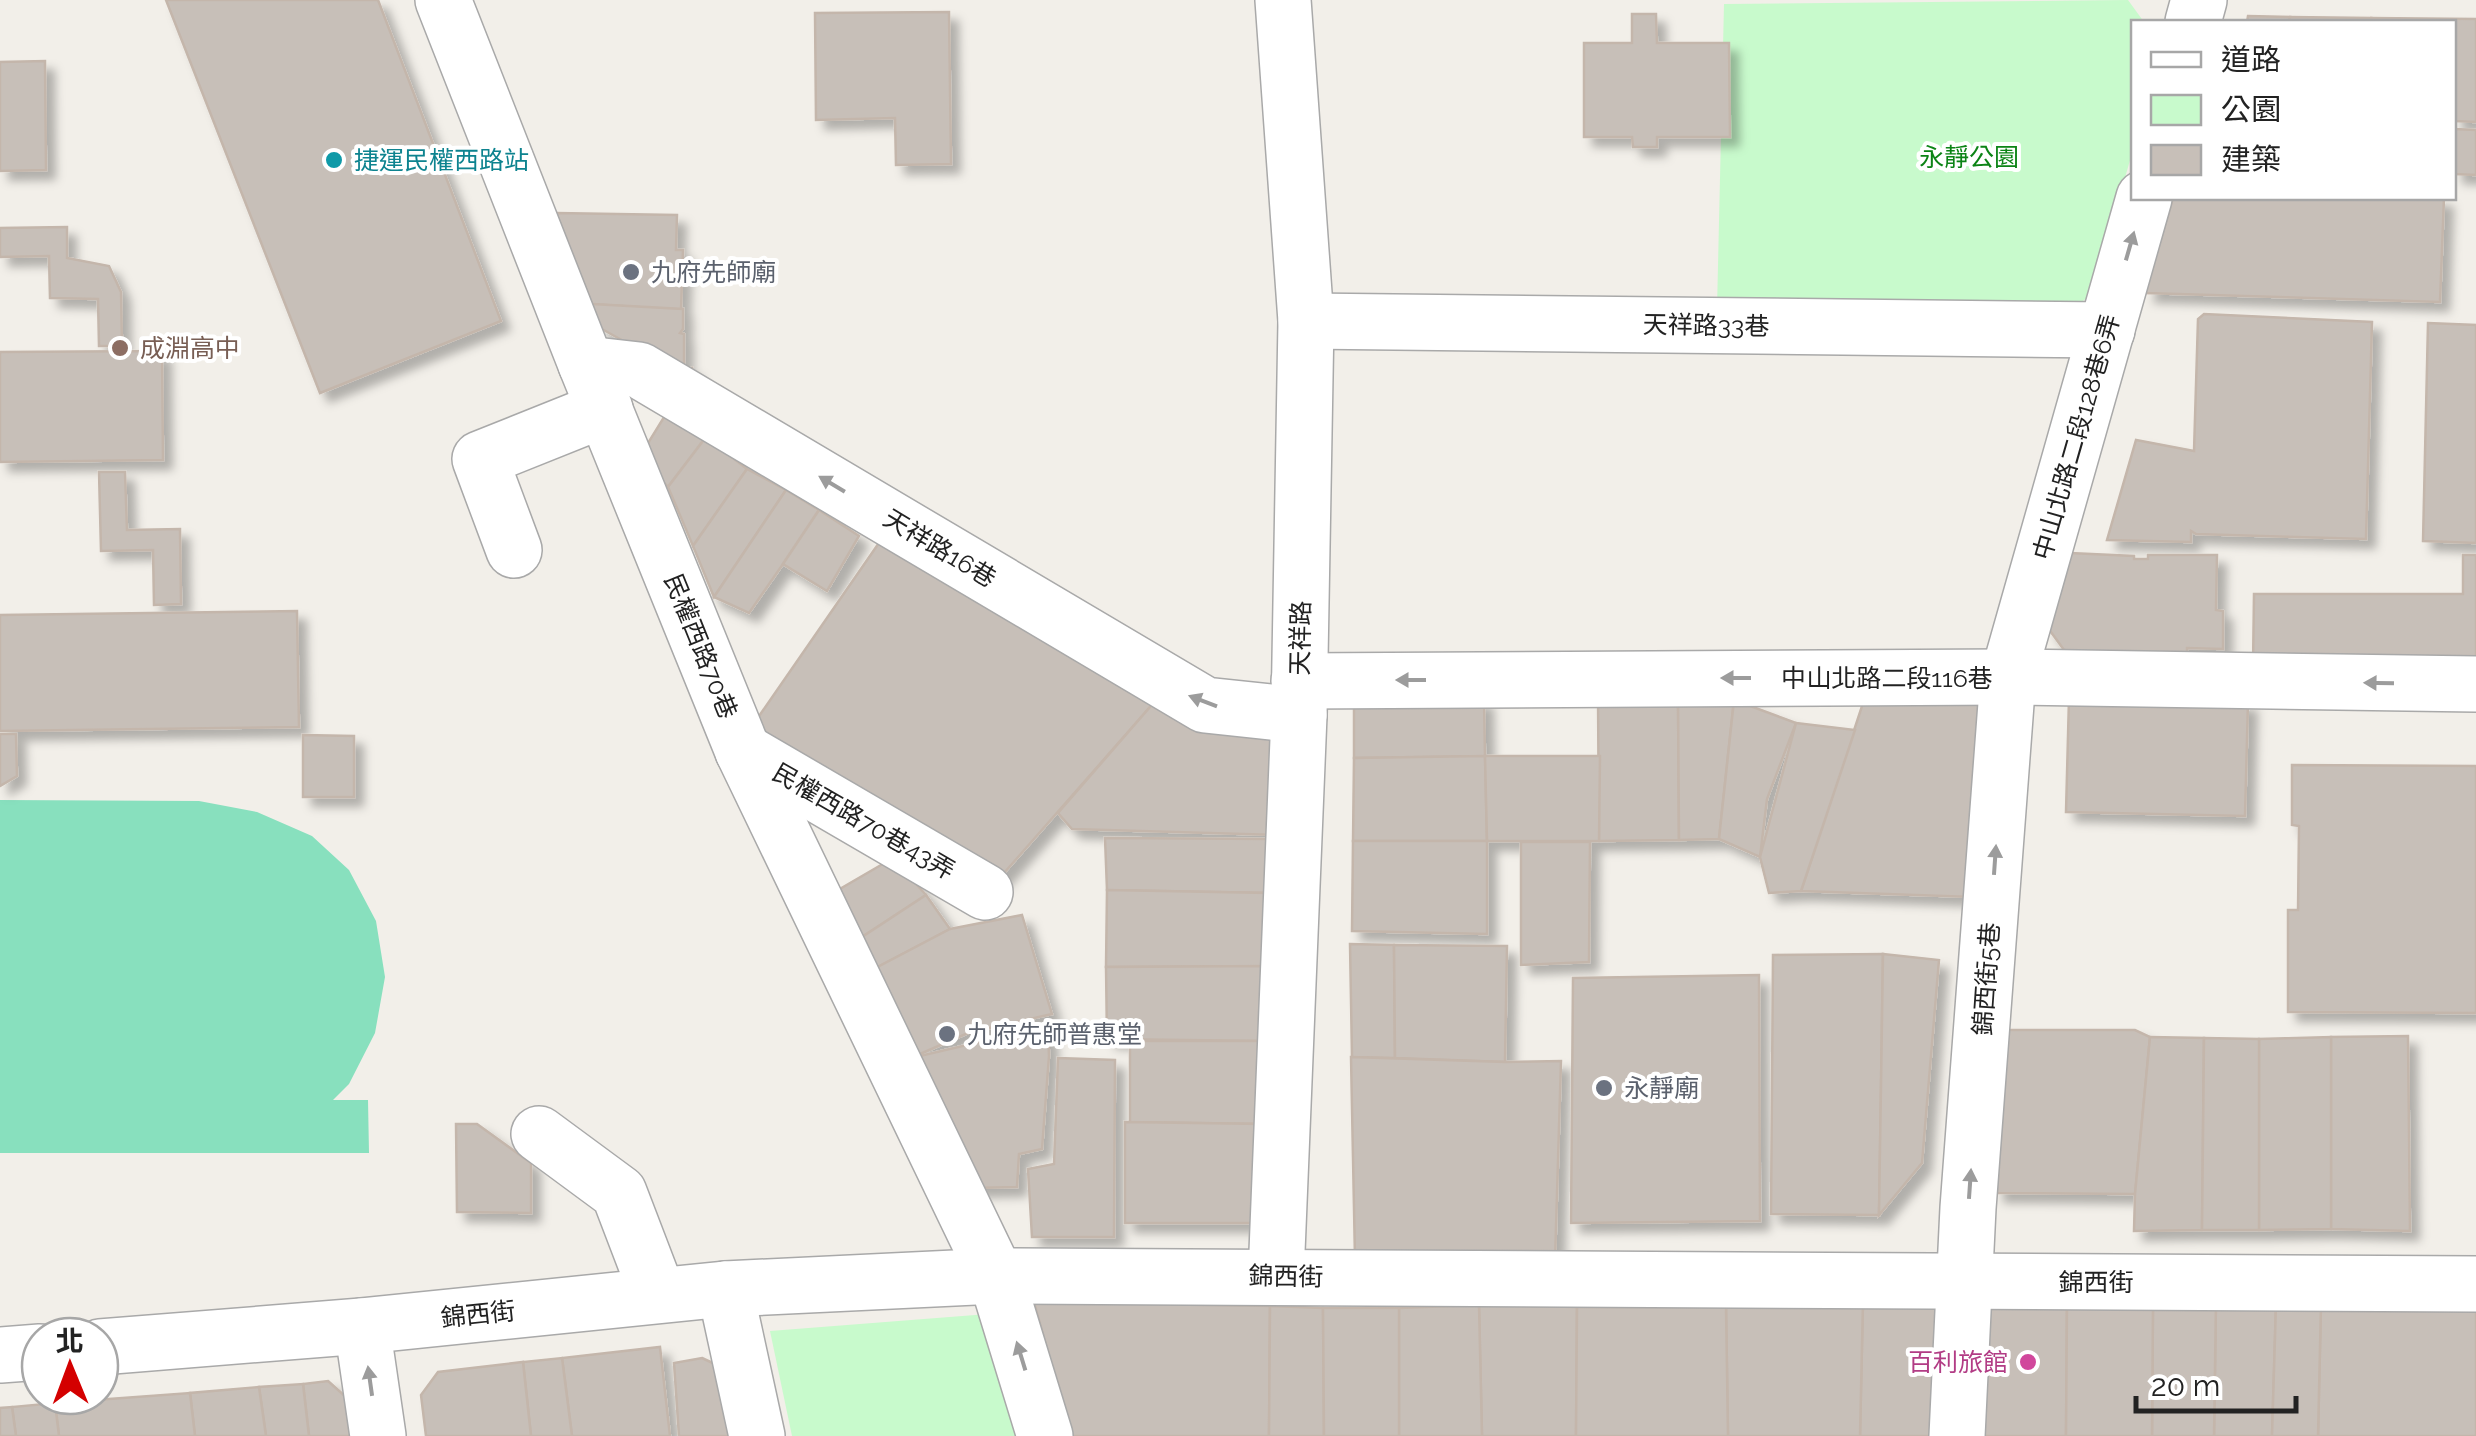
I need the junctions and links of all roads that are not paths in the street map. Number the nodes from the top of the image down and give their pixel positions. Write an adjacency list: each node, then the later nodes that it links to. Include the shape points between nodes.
1 (443, 0): 6 (street, 民權西路70巷)
2 (1283, 0): 4 (street, 天祥路)
3 (2143, 200): 5 (street, 中山北路二段128巷6弄, one-way to 3)
4 (1306, 321): 5 (street, 天祥路33巷); 10 (street, 天祥路)
5 (2106, 330): 8 (street, 中山北路二段128巷6弄)
6 (596, 387): 7 (street, via 480,459); 10 (street, 天祥路16巷, one-way to 6, via 1206,705 639,370); 11 (street, 民權西路70巷)
7 (514, 550)
8 (2008, 677): 9 (street, 中山北路二段116巷, one-way to 8); 10 (street, 中山北路二段116巷, one-way to 10); 16 (street, 錦西街5巷, one-way to 8)
9 (2476, 684)
10 (1299, 698): 15 (street, 天祥路)
11 (744, 751): 12 (street, 民權西路70巷43弄); 14 (street, 民權西路70巷)
12 (984, 892)
13 (539, 1134): 19 (street, via 618,1194)
14 (996, 1276): 15 (street, 錦西街); 18 (street, 錦西街); 24 (street, 民權西路70巷, one-way to 14)
15 (1276, 1276): 16 (street, 錦西街)
16 (1965, 1281): 17 (street, 錦西街); 25 (street, 錦西街5巷)
17 (2476, 1284)
18 (724, 1289): 19 (street, 錦西街); 23 (street)
19 (658, 1295): 20 (street, 錦西街)
20 (362, 1326): 21 (street, 錦西街); 22 (street, one-way to 20)
21 (120, 1345)
22 (378, 1436)
23 (757, 1436)
24 (1045, 1436)
25 (1957, 1436)

